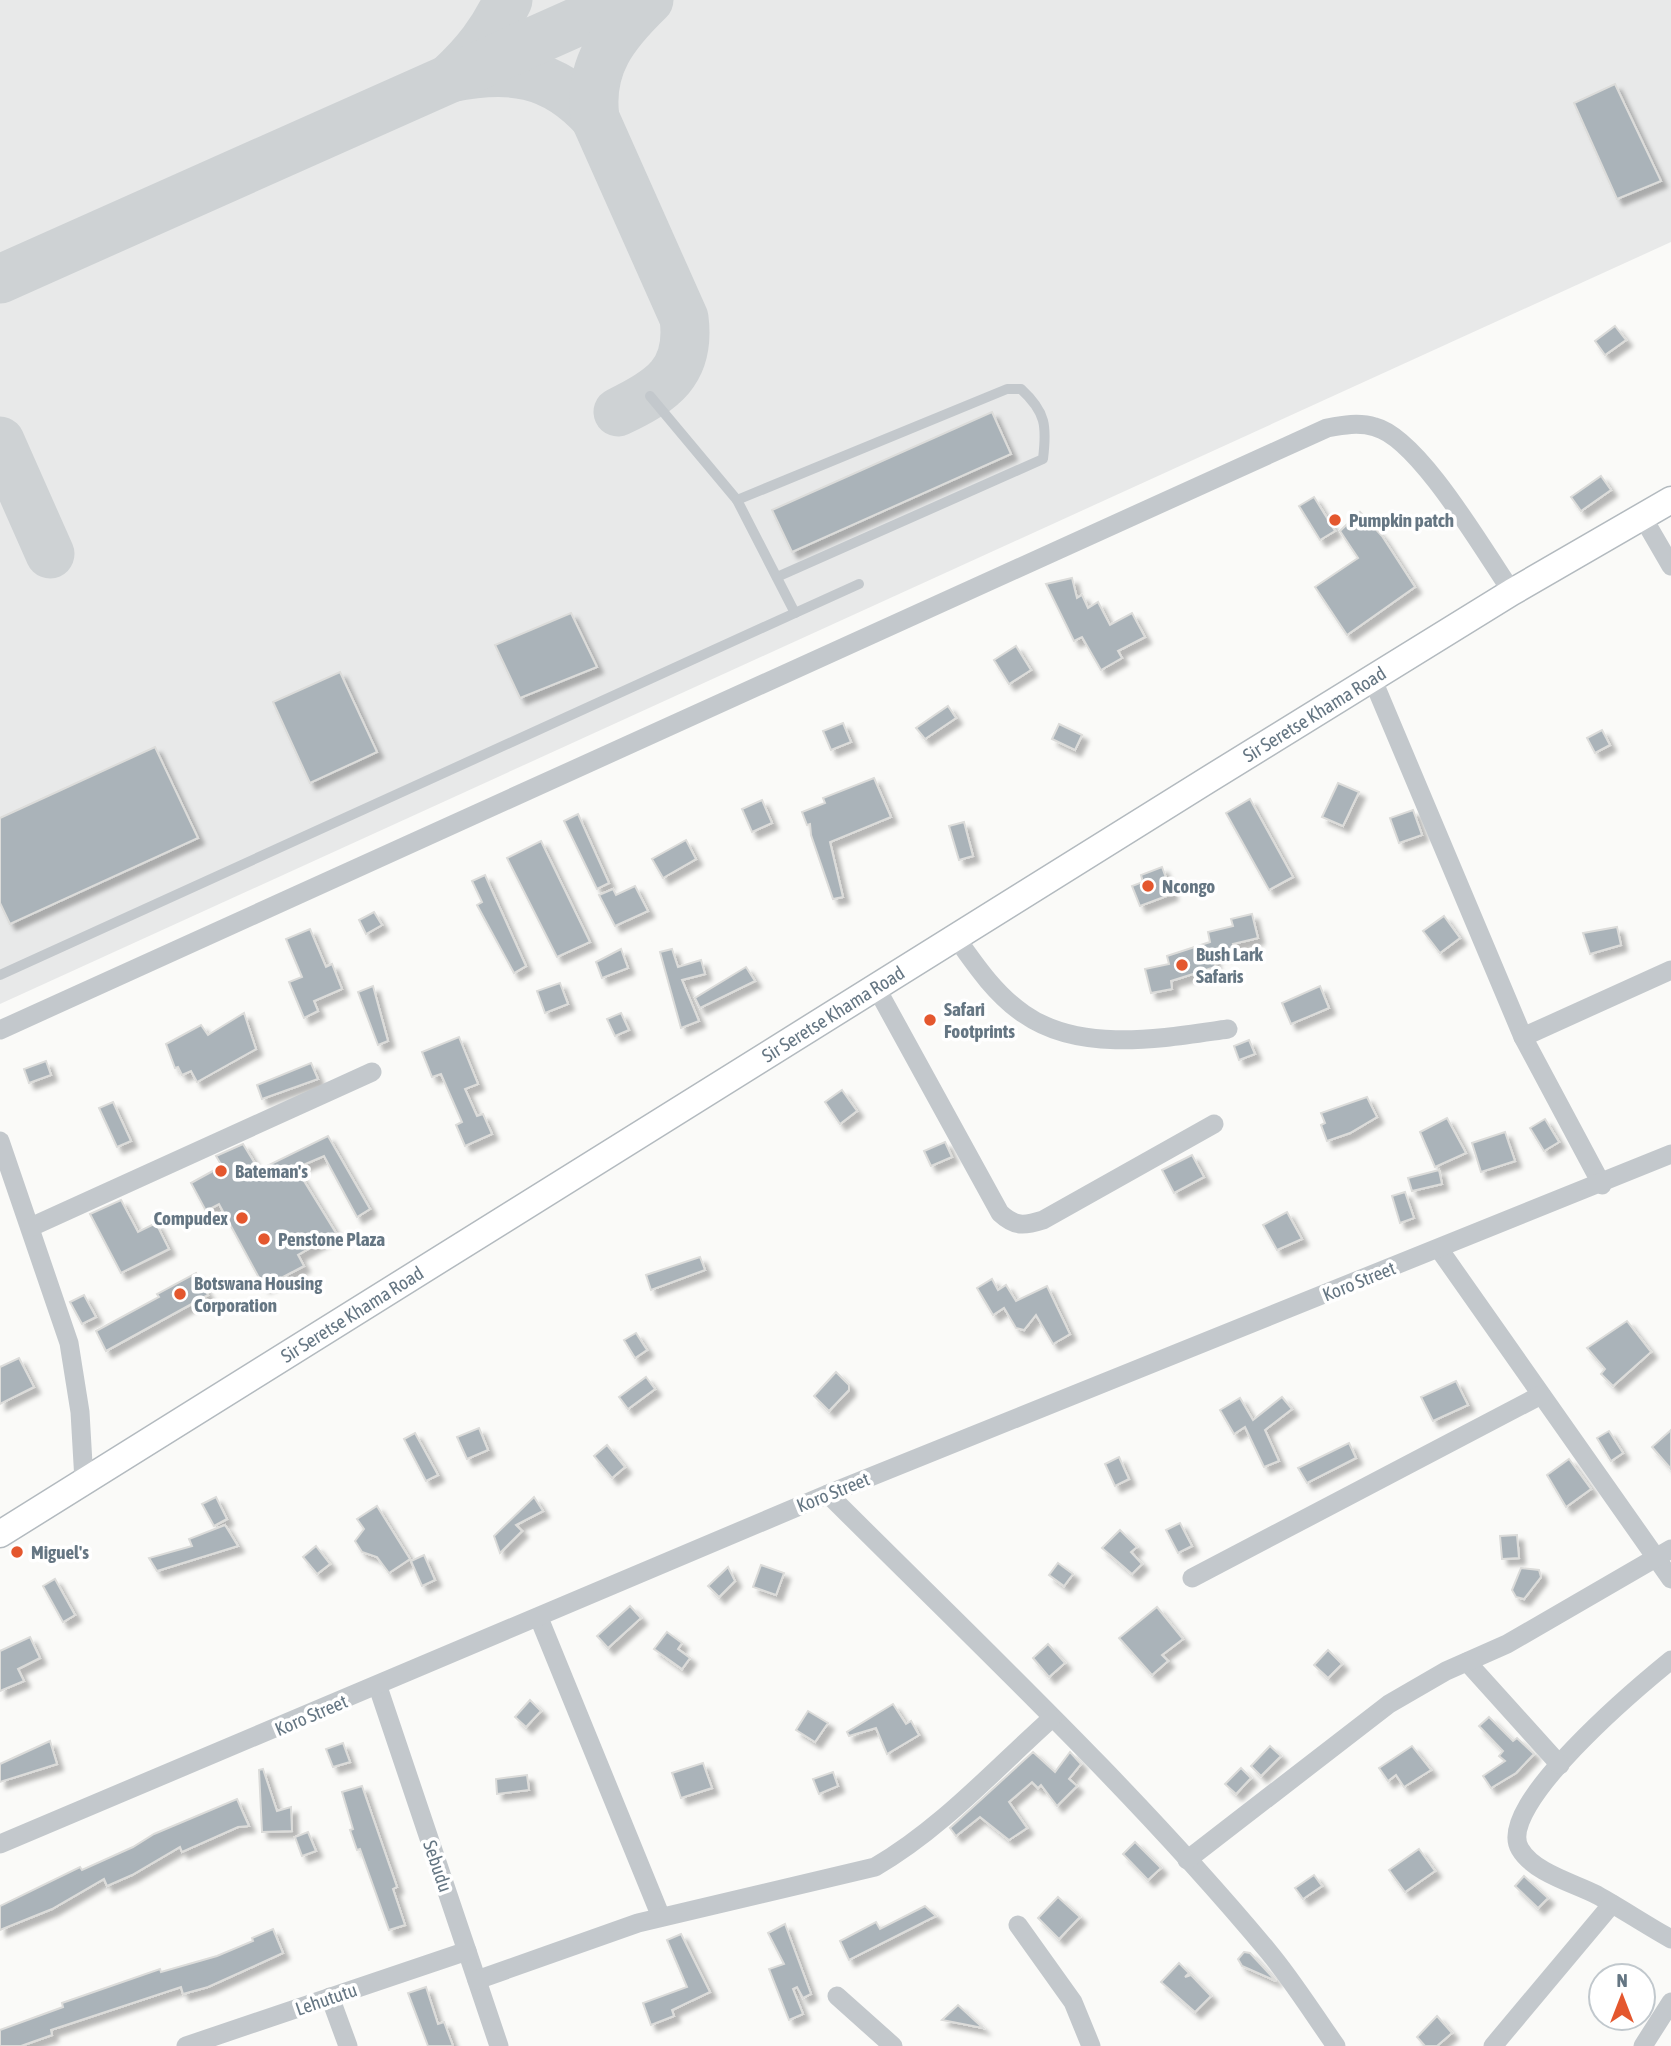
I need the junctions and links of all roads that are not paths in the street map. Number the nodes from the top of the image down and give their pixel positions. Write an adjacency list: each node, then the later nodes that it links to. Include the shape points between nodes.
1 (650, 396): 2 (lane)
2 (737, 500): 6 (lane); 6 (lane, via 1006,389 1021,389 1039,405 1046,437 1043,459)
3 (1671, 500): 4 (main road, Sir Seretse Khama Road)
4 (1642, 516): 5 (street); 8 (main road, Sir Seretse Khama Road)
5 (1671, 566)
6 (777, 578): 9 (lane)
7 (859, 583): 9 (lane)
8 (1512, 592): 10 (main road, Sir Seretse Khama Road); 16 (street, via 1436,482 1399,441 1377,427 1326,428)
9 (794, 613): 13 (lane)
10 (1372, 678): 11 (main road, Sir Seretse Khama Road); 17 (street)
11 (957, 939): 14 (main road, Sir Seretse Khama Road); 15 (street, via 993,986 1023,1014 1073,1036 1165,1038)
12 (1671, 970): 17 (street)
13 (0, 975)
14 (877, 989): 19 (street, via 1000,1213 1012,1224 1026,1226 1042,1220); 26 (main road, Sir Seretse Khama Road)
15 (1228, 1029)
16 (0, 1030)
17 (1523, 1037): 22 (street)
18 (372, 1072): 23 (street)
19 (1214, 1124)
20 (0, 1141): 23 (street)
21 (1671, 1154): 22 (street, Koro Street)
22 (1602, 1185): 24 (street, Koro Street)
23 (31, 1227): 26 (street, via 69,1343)
24 (1439, 1249): 25 (street); 27 (street, Koro Street)
25 (1541, 1395): 29 (street); 30 (street)
26 (83, 1481): 28 (main road, Sir Seretse Khama Road)
27 (828, 1494): 32 (street, Koro Street); 36 (street)
28 (0, 1534)
29 (1664, 1554): 31 (street); 34 (street)
30 (1192, 1578)
31 (1671, 1579)
32 (539, 1618): 35 (street, Koro Street); 41 (street)
33 (1671, 1660): 37 (street)
34 (1467, 1662): 37 (street); 39 (street, via 1389,1704)
35 (378, 1687): 38 (street, Koro Street); 44 (street, Sebudu)
36 (1052, 1718): 39 (street); 41 (street, via 943,1815 875,1867)
37 (1560, 1765): 40 (street, via 1517,1822 1520,1849 1540,1867)
38 (0, 1844)
39 (1187, 1860): 54 (street, via 1270,1953)
40 (1612, 1904): 43 (street); 55 (street)
41 (661, 1917): 45 (street)
42 (1018, 1925): 53 (street, via 1073,2002)
43 (1671, 1939)
44 (467, 1951): 45 (street, Sebudu); 47 (street, Lehututu)
45 (477, 1980): 51 (street, Sebudu)
46 (837, 1996): 52 (street)
47 (330, 1997): 49 (street, Lehututu); 50 (street)
48 (1671, 2001): 56 (street)
49 (186, 2046)
50 (348, 2046)
51 (499, 2046)
52 (893, 2046)
53 (1091, 2046)
54 (1336, 2046)
55 (1493, 2046)
56 (1643, 2046)

